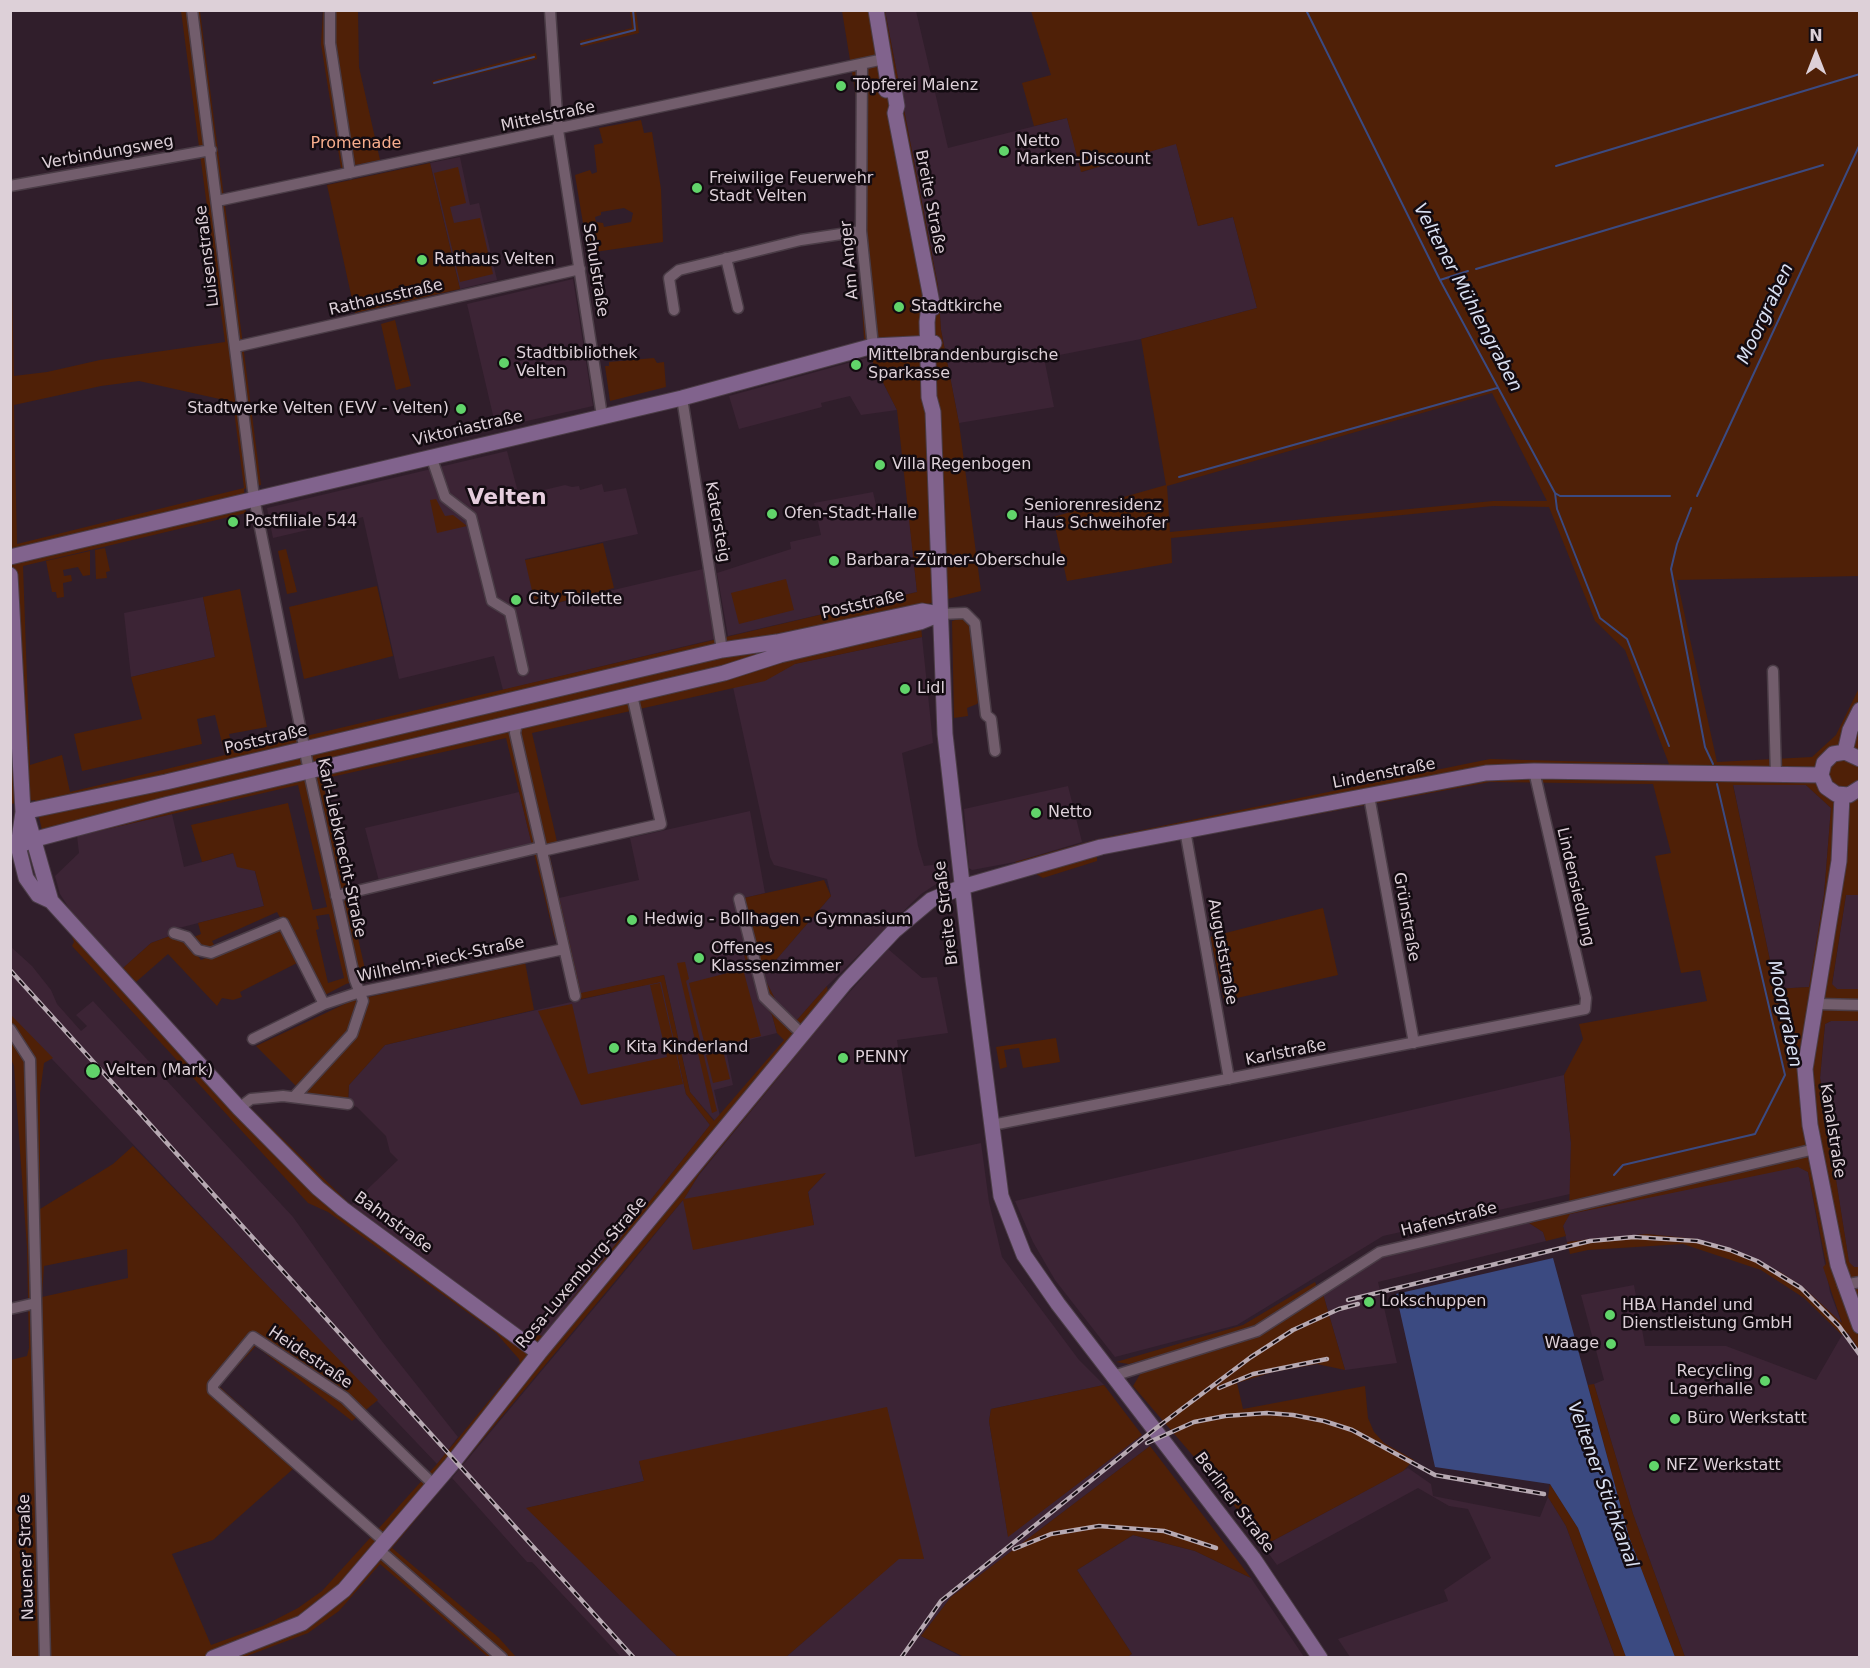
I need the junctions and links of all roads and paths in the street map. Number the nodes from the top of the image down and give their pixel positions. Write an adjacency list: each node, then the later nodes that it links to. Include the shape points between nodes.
1 (192, 10): 8 (street, Luisenstraße)
2 (330, 10): 9 (street, via 330,43)
3 (550, 10): 7 (street, Schulstraße)
4 (876, 10): 5 (street, Breite Straße)
5 (885, 59): 6 (street, Mittelstraße); 17 (street, Breite Straße, via 885,89 895,113 930,298)
6 (862, 64): 7 (street, Mittelstraße); 12 (street, Am Anger)
7 (558, 130): 9 (street, Mittelstraße); 14 (street, Schulstraße)
8 (212, 150): 10 (street, Verbindungsweg); 11 (street, Luisenstraße)
9 (350, 173): 11 (street, Mittelstraße)
10 (10, 186)
11 (217, 201): 19 (street, Luisenstraße)
12 (861, 231): 13 (street); 18 (street, Am Anger)
13 (726, 258): 15 (street); 16 (street, via 673,273 669,278)
14 (580, 269): 19 (street, Rathausstraße); 21 (street, Schulstraße)
15 (738, 308)
16 (674, 310)
17 (931, 344): 18 (street, Viktoriastraße); 26 (street, Breite Straße, via 929,397 933,412)
18 (873, 345): 20 (street, Viktoriastraße)
19 (235, 347): 23 (street, Luisenstraße)
20 (682, 398): 21 (street, Viktoriastraße); 27 (street, Katersteig)
21 (602, 416): 22 (street, Viktoriastraße)
22 (431, 456): 23 (street, Viktoriastraße); 28 (street, via 445,497 471,517 492,601 510,612)
23 (255, 498): 24 (street, Viktoriastraße); 35 (street, Karl-Liebknecht-Straße)
24 (10, 557)
25 (10, 575): 46 (street, Bahnstraße)
26 (940, 614): 27 (street, Poststraße, via 922,610); 30 (street, Poststraße); 36 (street, via 965,613 975,623 986,715 991,719); 50 (street, Breite Straße, via 946,740)
27 (722, 650): 30 (street, via 716,663 719,670); 32 (street, Poststraße)
28 (522, 665)
29 (1773, 671): 41 (street)
30 (727, 672): 31 (street, Poststraße)
31 (632, 695): 34 (street, Poststraße); 49 (street, via 661,824)
32 (517, 699): 34 (street, via 526,706 527,716); 35 (street, Poststraße)
33 (1860, 710): 37 (street)
34 (521, 722): 40 (street, Poststraße); 49 (street, via 515,733)
35 (305, 749): 40 (street, Karl-Liebknecht-Straße); 46 (street, Poststraße)
36 (995, 751)
37 (1845, 752): 38 (street); 42 (street, via 1828,758)
38 (1860, 759)
39 (1533, 771): 41 (street, Lindenstraße); 44 (street, Lindenstraße, via 1485,773); 60 (street, Lindensiedlung, via 1586,998)
40 (309, 772): 48 (street, Poststraße); 51 (street, Karl-Liebknecht-Straße)
41 (1776, 775): 42 (street, Lindenstraße)
42 (1821, 775): 45 (street, via 1826,787)
43 (1860, 788): 45 (street)
44 (1369, 795): 47 (street, Lindenstraße); 64 (street, Grünstraße)
45 (1842, 796): 58 (street, Kanalstraße, via 1841,844)
46 (23, 812): 48 (street, Bahnstraße, via 28,820)
47 (1185, 830): 50 (street, Lindenstraße, via 1101,847); 65 (street, Auguststraße)
48 (25, 843): 68 (street, Bahnstraße, via 26,878 38,895 51,902)
49 (541, 849): 51 (street); 54 (street)
50 (962, 887): 62 (street, Rosa-Luxemburg-Straße, via 931,900 894,931); 69 (street, Breite Straße)
51 (336, 896): 55 (street, Karl-Liebknecht-Straße)
52 (739, 899): 62 (street, via 764,997)
53 (174, 933): 57 (street, via 187,937 198,950 211,953 283,923)
54 (564, 949): 55 (street, Wilhelm-Pieck-Straße); 56 (street)
55 (360, 992): 57 (street, Wilhelm-Pieck-Straße); 66 (street, via 363,1001 352,1034)
56 (575, 996)
57 (324, 1004): 63 (street, Wilhelm-Pieck-Straße)
58 (1818, 1004): 59 (street); 70 (street, Kanalstraße, via 1805,1069)
59 (1860, 1005)
60 (1585, 1009): 64 (street, Karlstraße)
61 (10, 1029): 73 (street, Nauener Straße, via 30,1059)
62 (802, 1035): 76 (street, Rosa-Luxemburg-Straße)
63 (253, 1038)
64 (1414, 1043): 65 (street, Karlstraße)
65 (1229, 1079): 69 (street, Karlstraße)
66 (294, 1097): 67 (street); 68 (street, via 251,1100)
67 (348, 1104)
68 (239, 1108): 76 (street, Bahnstraße, via 343,1209)
69 (992, 1125): 77 (street, Breite Straße, via 1002,1196 1024,1255)
70 (1815, 1149): 72 (street, Kanalstraße); 77 (street, Hafenstraße, via 1380,1252 1257,1331)
71 (1860, 1282): 72 (street)
72 (1843, 1285): 75 (street, Kanalstraße)
73 (36, 1303): 74 (street); 80 (street, Nauener Straße)
74 (10, 1309)
75 (1860, 1326)
76 (539, 1353): 78 (street, Rosa-Luxemburg-Straße)
77 (1113, 1376): 83 (street, Berliner Straße, via 1253,1558)
78 (434, 1485): 79 (street, Rosa-Luxemburg-Straße); 79 (street, Heidestraße, via 345,1398 253,1338 213,1385 213,1390)
79 (382, 1545): 81 (street, Rosa-Luxemburg-Straße, via 344,1590 302,1623); 82 (street)
80 (45, 1658)
81 (213, 1658)
82 (502, 1658)
83 (1320, 1658)

